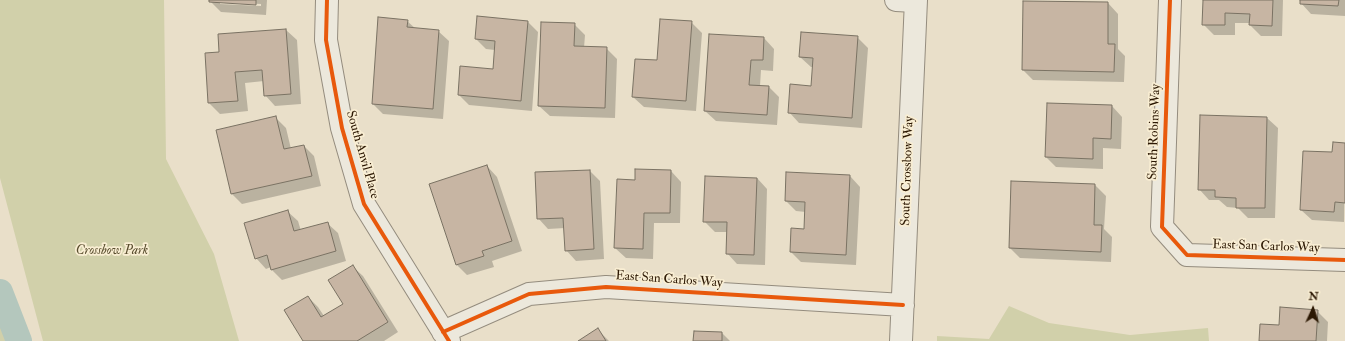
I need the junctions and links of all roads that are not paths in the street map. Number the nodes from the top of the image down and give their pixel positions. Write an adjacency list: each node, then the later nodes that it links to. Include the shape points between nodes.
1 (327, 0): 7 (street, South Anvil Place, via 326,40 342,128 364,204)
2 (909, 0): 6 (street, South Crossbow Way)
3 (1170, 0): 4 (street, South Robins Way, via 1162,227)
4 (1187, 255): 5 (street, East San Carlos Way)
5 (1345, 260)
6 (903, 305): 7 (street, East San Carlos Way, via 606,286 529,294); 8 (street, South Crossbow Way)
7 (446, 337)
8 (901, 341)

